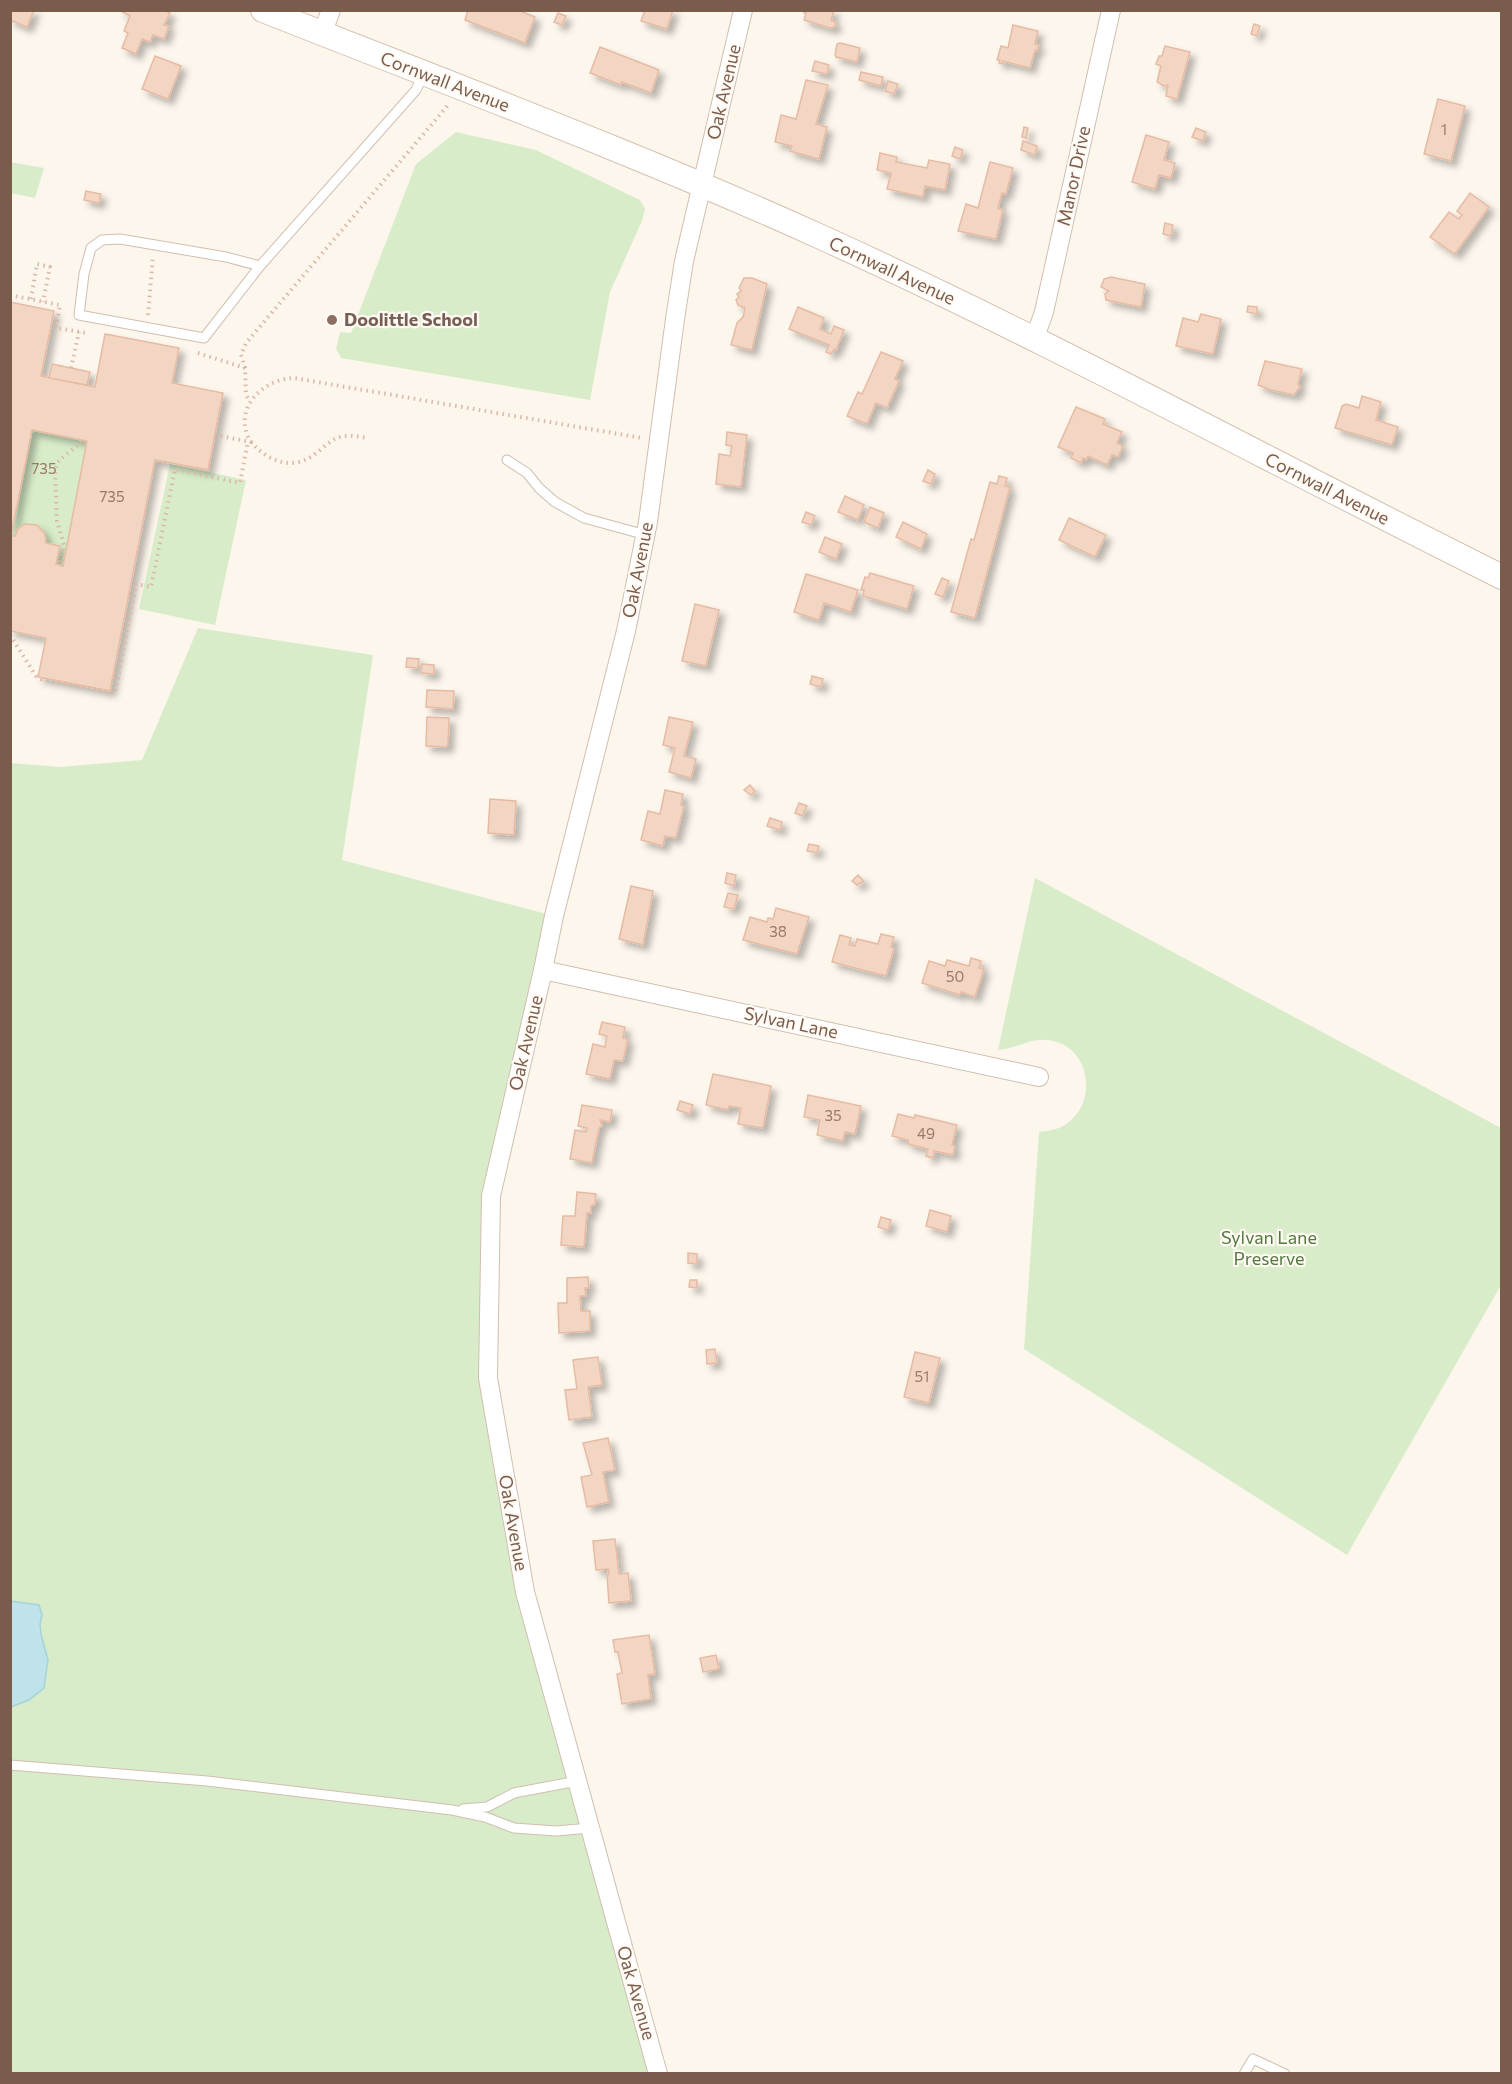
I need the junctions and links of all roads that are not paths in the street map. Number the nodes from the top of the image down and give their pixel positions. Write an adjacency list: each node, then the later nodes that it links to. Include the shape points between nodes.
1 (263, 10): 5 (street, Cornwall Avenue)
2 (332, 10): 5 (street)
3 (743, 10): 7 (street, Oak Avenue)
4 (1111, 10): 9 (street, Manor Drive, via 1044,312)
5 (322, 34): 6 (street, Cornwall Avenue)
6 (424, 73): 7 (street, Cornwall Avenue); 8 (lane, via 416,90)
7 (701, 184): 9 (street, Cornwall Avenue); 11 (street, Oak Avenue, via 684,261)
8 (260, 266): 8 (lane, via 154,244 102,240 91,248 79,315 204,338)
9 (1034, 340): 12 (street, Cornwall Avenue)
10 (507, 460): 11 (lane, via 527,473 555,502 585,518)
11 (646, 535): 13 (street, Oak Avenue)
12 (1502, 577)
13 (543, 970): 14 (street, Sylvan Lane); 16 (street, Oak Avenue, via 490,1196 488,1378 525,1592)
14 (1040, 1077)
15 (10, 1766): 17 (lane, via 207,1781)
16 (577, 1781): 17 (lane, via 514,1793 487,1807); 18 (street, Oak Avenue)
17 (452, 1810): 18 (lane, via 514,1828)
18 (590, 1828): 19 (street, Oak Avenue)
19 (658, 2073)
20 (1244, 2073): 21 (lane, via 1253,2060)
21 (1285, 2073)

